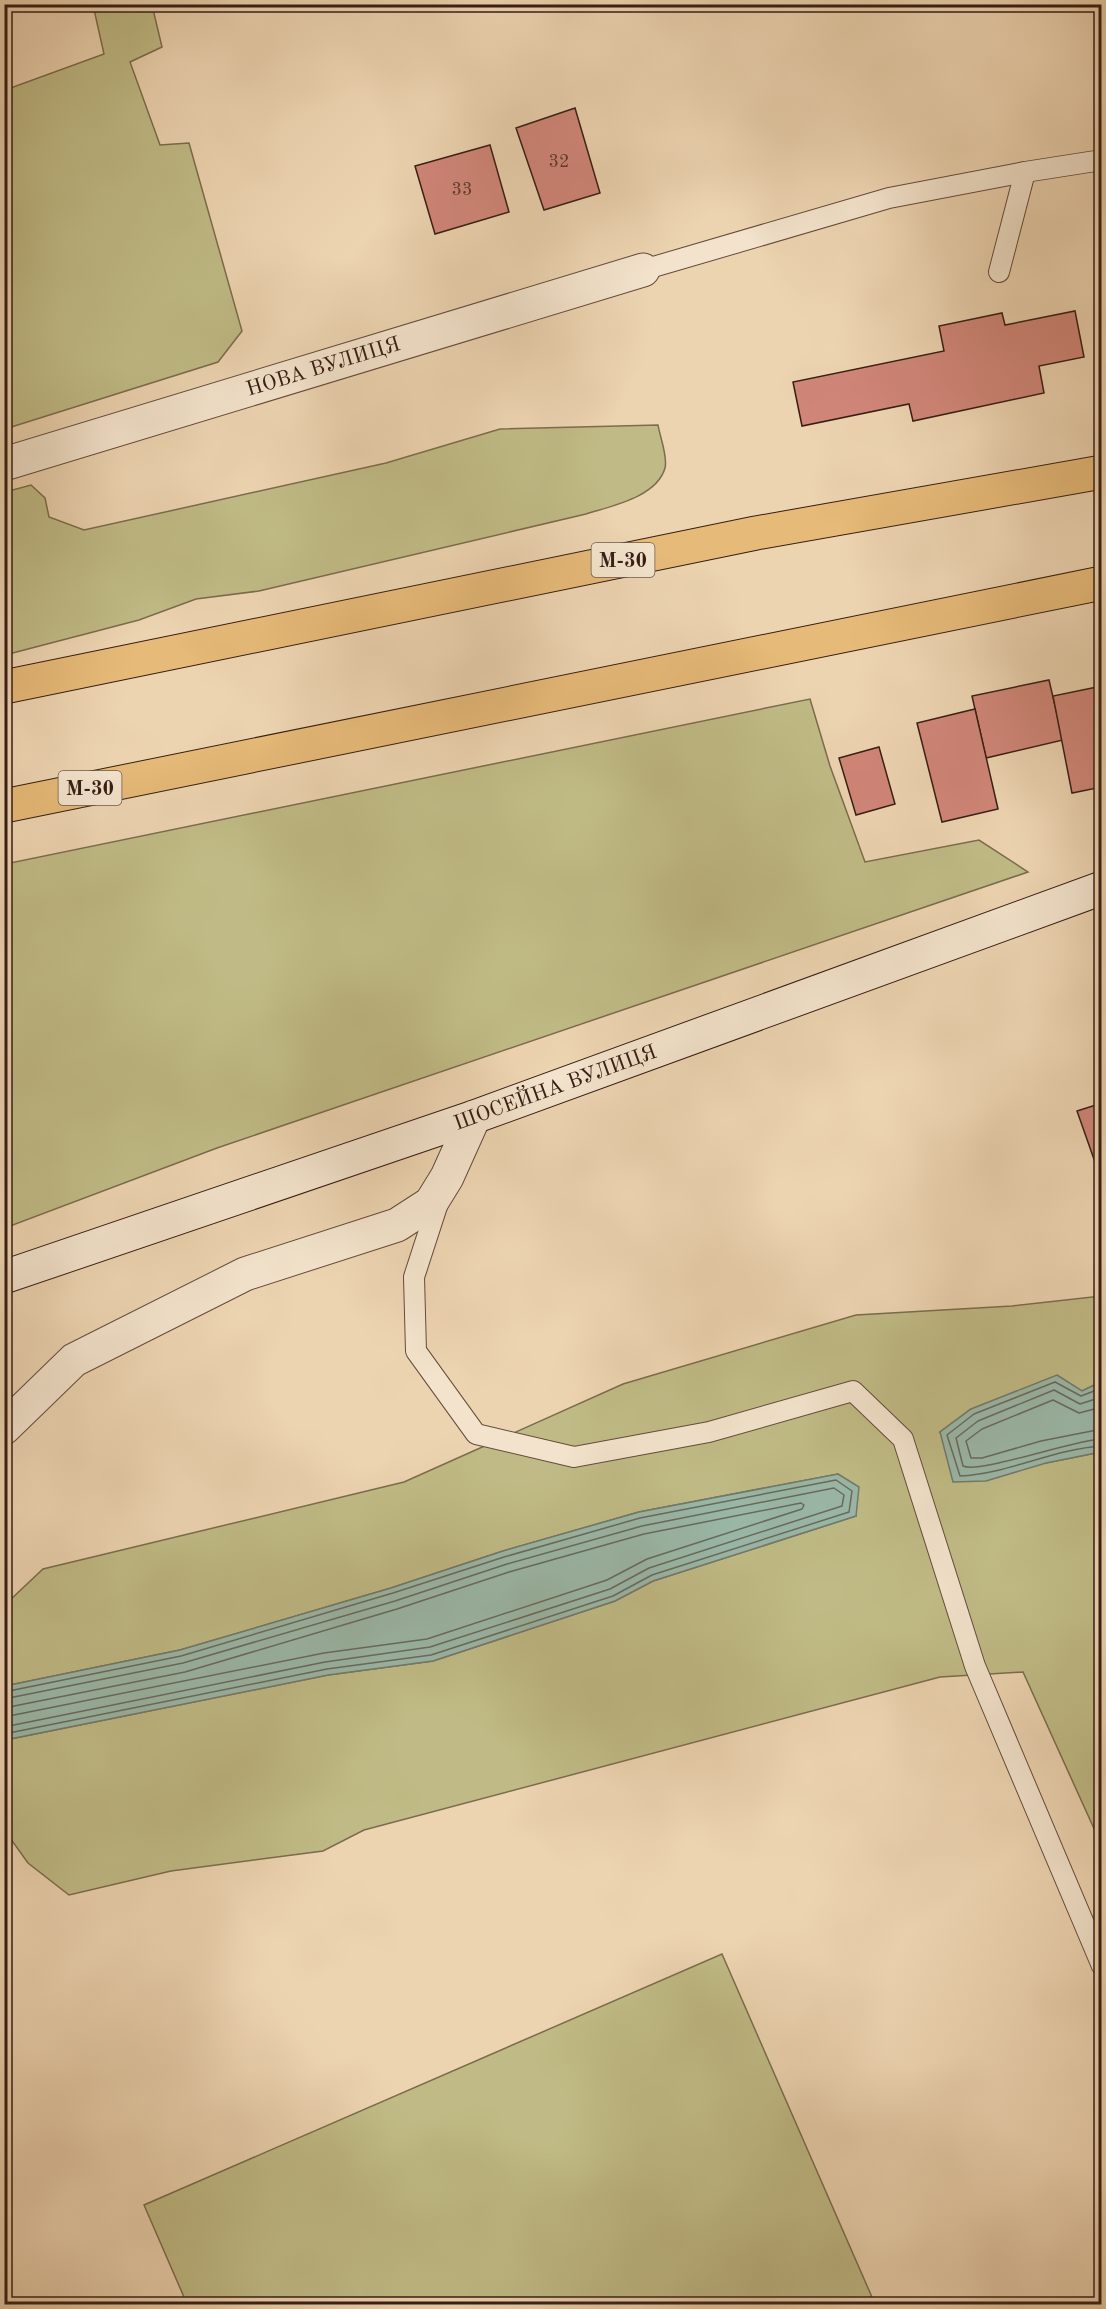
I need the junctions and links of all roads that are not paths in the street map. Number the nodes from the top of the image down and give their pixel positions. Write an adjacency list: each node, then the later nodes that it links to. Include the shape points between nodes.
1 (1101, 160): 2 (lane)
2 (1025, 172): 3 (lane, via 889,198); 4 (lane)
3 (643, 270): 5 (street, НОВА ВУЛИЦЯ)
4 (999, 272)
5 (4, 464)
6 (1101, 472): 8 (highway, М-30, via 756,533)
7 (1101, 583): 9 (highway, М-30)
8 (4, 687)
9 (4, 806)
10 (1101, 888): 11 (street, ШОСЕЙНА ВУЛИЦЯ)
11 (474, 1117): 12 (street); 13 (street, ШОСЕЙНА ВУЛИЦЯ)
12 (447, 1177): 14 (street, via 431,1203 397,1225 245,1274 74,1359); 15 (lane, via 414,1277 416,1351 476,1434 574,1456 709,1432 853,1391 903,1439 975,1666)
13 (4, 1277)
14 (4, 1428)
15 (1101, 1966)

